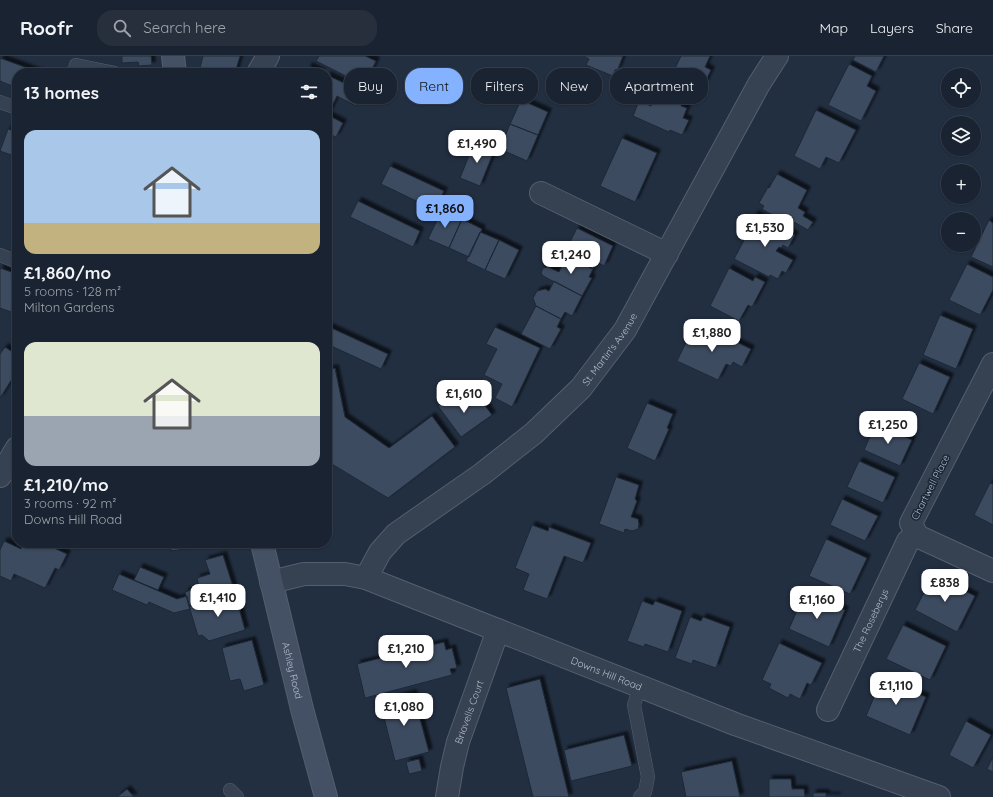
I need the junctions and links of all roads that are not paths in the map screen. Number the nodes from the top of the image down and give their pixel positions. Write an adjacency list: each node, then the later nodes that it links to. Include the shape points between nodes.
1 (173, 56): 6 (main road)
2 (268, 56): 7 (street)
3 (777, 56): 11 (street, St. Martin's Avenue, via 759,84)
4 (75, 68): 5 (lane, via 76,65)
5 (91, 68)
6 (174, 68)
7 (261, 68)
8 (0, 102): 9 (lane)
9 (12, 106)
10 (542, 194): 11 (street)
11 (667, 254): 20 (street, St. Martin's Avenue, via 626,330 580,388 534,433 482,474 396,534 380,552)
12 (0, 255): 13 (lane)
13 (12, 260)
14 (993, 364): 17 (street, Chartwell Place, via 911,523)
15 (12, 456): 16 (street)
16 (0, 476)
17 (917, 536): 19 (street, Chartwell Place); 24 (street, The Roseberys, via 908,542)
18 (263, 548): 21 (main road, Ashley Road)
19 (993, 571)
20 (366, 578): 21 (street, Downs Hill Road, via 345,574 304,574); 22 (street, Downs Hill Road)
21 (271, 582): 25 (main road, Ashley Road)
22 (498, 630): 23 (street, Downs Hill Road); 26 (street, Briavells Court, via 458,742)
23 (640, 686): 27 (lane, via 634,705 648,777 645,792); 28 (street, Downs Hill Road, via 735,724)
24 (828, 710)
25 (326, 797)
26 (447, 797)
27 (640, 797)
28 (939, 797)

